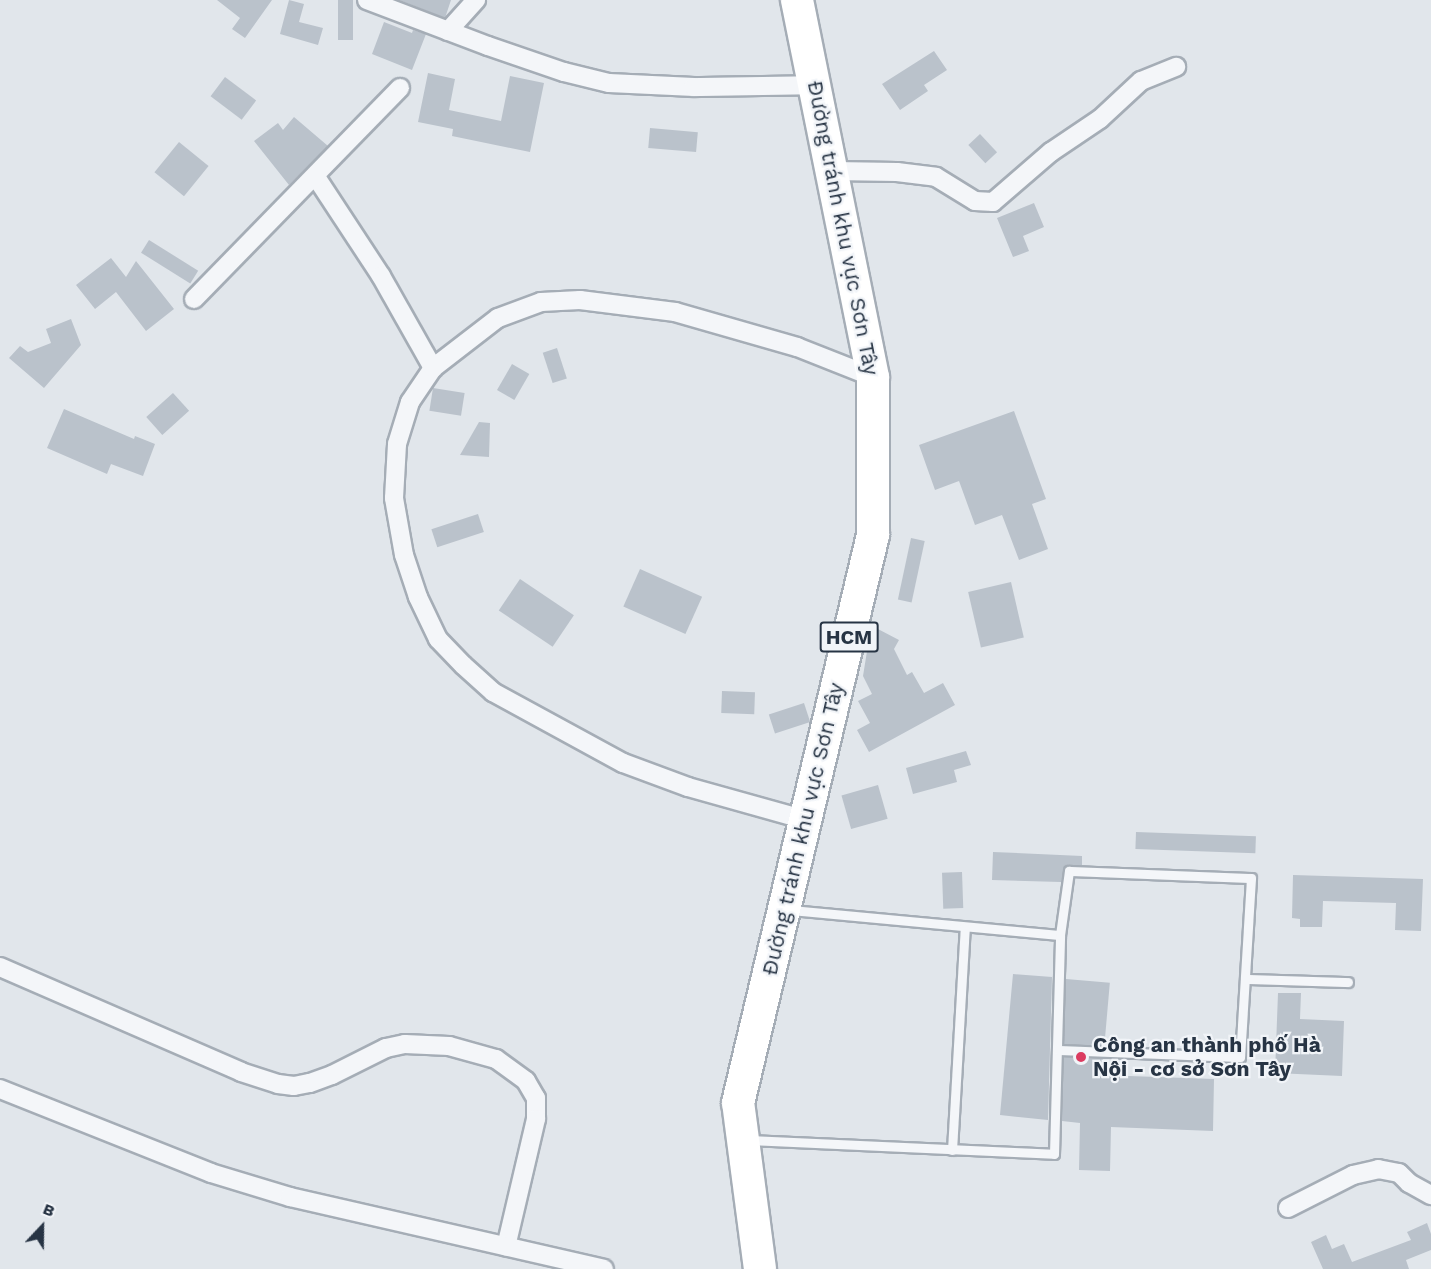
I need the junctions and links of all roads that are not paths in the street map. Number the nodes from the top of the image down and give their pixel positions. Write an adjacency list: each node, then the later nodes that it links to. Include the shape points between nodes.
1 (367, 0): 4 (street)
2 (476, 0): 4 (street)
3 (797, 0): 6 (highway, Đường tránh khu vực Sơn Tây / HCM)
4 (448, 31): 6 (street, via 564,72 609,83 694,87)
5 (1176, 67): 8 (street, via 1140,81 1100,119 1052,152 993,202 975,201 936,177)
6 (816, 85): 8 (highway, Đường tránh khu vực Sơn Tây / HCM)
7 (400, 88): 9 (street)
8 (833, 171): 12 (highway, Đường tránh khu vực Sơn Tây / HCM)
9 (316, 177): 10 (street); 11 (street, via 381,276)
10 (194, 298)
11 (433, 368): 12 (street, via 498,318 541,302 580,300 675,312 797,347); 13 (street, via 410,402 397,444 394,498 404,555 438,639 493,692 623,763 688,787)
12 (873, 377): 13 (highway, Đường tránh khu vực Sơn Tây / HCM, via 873,535)
13 (806, 820): 14 (highway, Đường tránh khu vực Sơn Tây / HCM)
14 (785, 909): 15 (lane); 22 (highway, Đường tránh khu vực Sơn Tây / HCM, via 738,1103)
15 (964, 927): 16 (lane); 23 (lane)
16 (1060, 935): 18 (lane, via 1069,871 1251,878); 20 (lane)
17 (0, 967): 26 (street, via 241,1072 278,1084 310,1083 386,1048 405,1044 449,1046 496,1059 526,1081 536,1098 536,1119)
18 (1245, 979): 19 (lane); 20 (lane, via 1240,1057)
19 (1348, 982)
20 (1057, 1050): 23 (lane, via 1054,1154)
21 (0, 1089): 26 (street, via 211,1173 321,1205)
22 (743, 1139): 23 (lane); 28 (highway, Đường tránh khu vực Sơn Tây / HCM)
23 (952, 1150)
24 (1431, 1196): 25 (street, via 1399,1173 1378,1169 1353,1175)
25 (1288, 1208)
26 (506, 1247): 27 (street)
27 (604, 1269)
28 (760, 1269)

